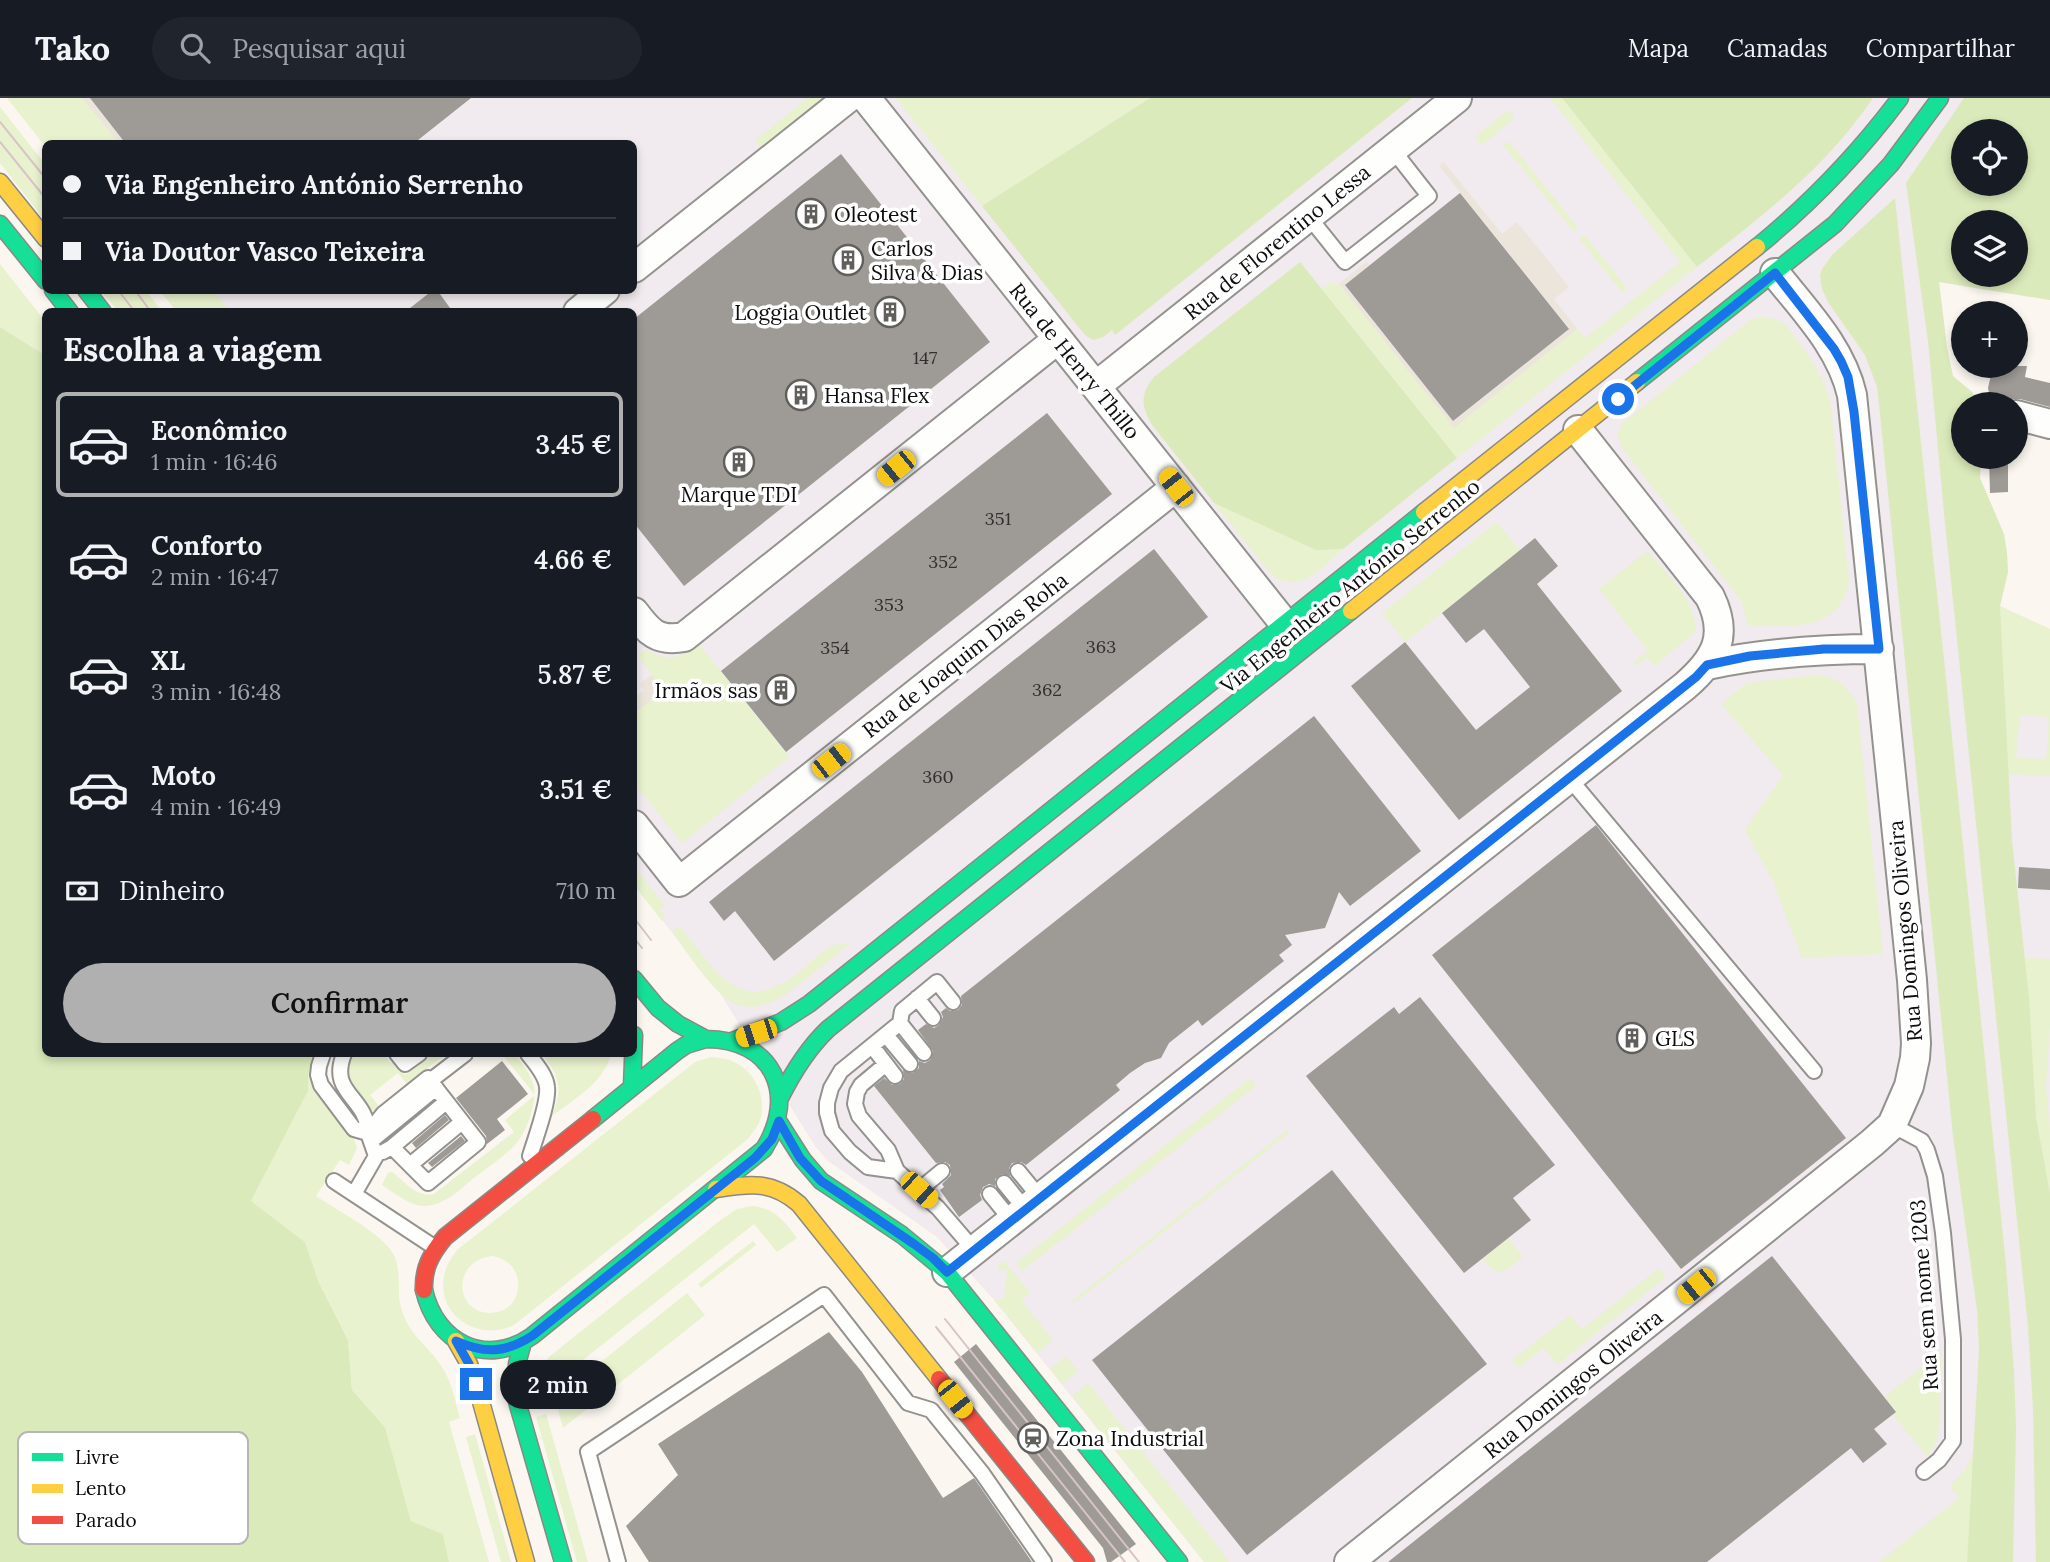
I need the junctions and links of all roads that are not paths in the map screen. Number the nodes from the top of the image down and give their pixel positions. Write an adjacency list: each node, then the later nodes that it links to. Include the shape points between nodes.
1 (848, 98): 11 (street)
2 (866, 98): 18 (street, Rua de Henry Thillo)
3 (1457, 98): 6 (street, Rua de Florentino Lessa)
4 (1900, 98): 25 (main road, Via Engenheiro António Serrenho, via 1825,188 1781,227)
5 (1940, 98): 12 (main road, Via Engenheiro António Serrenho, via 1865,196)
6 (1393, 150): 8 (street, Rua de Florentino Lessa); 8 (lane, via 1429,196 1345,262)
7 (0, 182): 10 (main road)
8 (1309, 217): 19 (street, Rua de Florentino Lessa)
9 (0, 223): 13 (main road)
10 (42, 234)
11 (637, 266)
12 (1775, 273): 22 (main road, Via Engenheiro António Serrenho); 26 (street, Rua Domingos Oliveira, via 1834,349 1848,377)
13 (42, 276)
14 (89, 294): 16 (main road)
15 (600, 294): 17 (street)
16 (100, 308)
17 (583, 308)
18 (1058, 339): 19 (street, Rua de Henry Thillo); 24 (street, via 684,637 658,637)
19 (1096, 386): 23 (street, Rua de Henry Thillo)
20 (2028, 418): 21 (street)
21 (2050, 424)
22 (1578, 430): 27 (street, via 1710,597 1720,626 1717,648); 51 (main road, Via Engenheiro António Serrenho, via 828,1029 798,1061)
23 (1176, 487): 25 (street, Rua de Henry Thillo); 29 (street, Rua de Joaquim Dias Roha, via 679,882)
24 (637, 616)
25 (1284, 623): 37 (main road, Via Engenheiro António Serrenho, via 809,1004 781,1023)
26 (1879, 649): 27 (street, via 1824,649); 55 (street, Rua Domingos Oliveira, via 1916,1028 1909,1086)
27 (1707, 665): 28 (street)
28 (1569, 778): 48 (lane); 70 (street)
29 (637, 829)
30 (637, 983): 36 (main road, via 658,1008)
31 (917, 999): 32 (lane, via 937,982); 33 (lane); 34 (lane, via 902,1011)
32 (953, 1002)
33 (933, 1018)
34 (901, 1023): 35 (lane); 39 (lane)
35 (886, 1035): 38 (lane); 47 (lane)
36 (706, 1039): 37 (main road); 50 (main road, via 686,1045)
37 (732, 1041): 51 (main road, via 767,1065)
38 (872, 1046): 61 (lane, via 891,1070 861,1085 855,1104 859,1116 888,1150); 61 (lane, via 836,1079 828,1096 829,1122 838,1140 868,1167)
39 (924, 1053)
40 (322, 1057): 56 (lane, via 321,1085 354,1129)
41 (343, 1057): 56 (lane, via 340,1079 368,1119)
42 (399, 1057): 43 (lane, via 405,1064)
43 (415, 1057)
44 (462, 1057): 49 (lane)
45 (530, 1057): 60 (lane, via 548,1087)
46 (634, 1057): 50 (main road)
47 (910, 1064)
48 (1814, 1071)
49 (433, 1085): 52 (lane); 56 (lane, via 428,1078 383,1114)
50 (632, 1087): 60 (main road)
51 (780, 1098): 53 (main road)
52 (449, 1105): 54 (lane); 57 (lane)
53 (779, 1121): 66 (main road, via 764,1149); 73 (main road, via 800,1158 821,1181)
54 (465, 1125): 59 (lane); 59 (lane, via 478,1142 428,1182)
55 (1892, 1125): 76 (lane, Rua sem nome 1203, via 1922,1141 1927,1150 1938,1194 1953,1339 1954,1441); 83 (street, Rua Domingos Oliveira)
56 (370, 1137): 58 (lane)
57 (395, 1150): 58 (lane); 59 (lane)
58 (376, 1156): 69 (lane)
59 (413, 1168)
60 (526, 1171): 71 (main road)
61 (897, 1171): 67 (lane)
62 (942, 1171): 67 (lane)
63 (1018, 1171): 70 (lane)
64 (334, 1181): 69 (lane)
65 (1004, 1182): 70 (lane)
66 (716, 1189): 75 (main road); 81 (main road, via 771,1185 799,1204)
67 (919, 1190): 72 (lane)
68 (990, 1194): 70 (lane)
69 (354, 1195): 71 (lane)
70 (1026, 1210): 72 (street)
71 (435, 1248): 74 (main road, via 425,1267 425,1301 442,1330)
72 (975, 1251): 73 (street)
73 (947, 1272): 82 (main road)
74 (456, 1341): 75 (main road, via 474,1349 498,1350); 77 (main road, via 476,1384)
75 (523, 1342): 78 (main road, via 516,1398)
76 (1924, 1472)
77 (526, 1562)
78 (563, 1562)
79 (618, 1562): 80 (lane, via 587,1452 824,1295 908,1403 931,1410)
80 (1044, 1562)
81 (1086, 1562)
82 (1179, 1562)
83 (1349, 1562)

